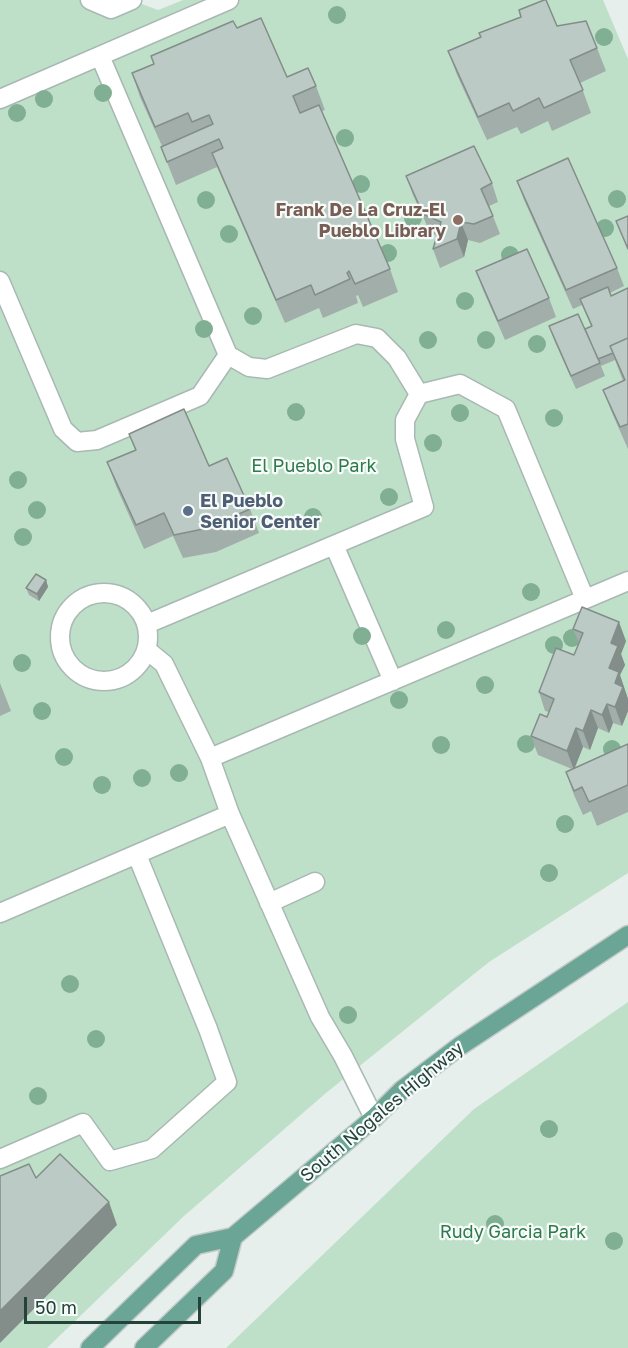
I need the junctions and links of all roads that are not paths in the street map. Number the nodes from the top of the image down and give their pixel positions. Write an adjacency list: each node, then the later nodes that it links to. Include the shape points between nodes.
1 (90, 0): 2 (lane, via 111,9)
2 (132, 0)
3 (229, 0): 4 (lane)
4 (100, 56): 5 (lane); 7 (lane)
5 (0, 99)
6 (0, 281): 7 (lane, via 63,429 77,442 97,440 200,396)
7 (228, 356): 8 (lane, via 249,367 267,369 356,334 377,338 397,358)
8 (419, 394): 9 (lane, via 405,420 405,439 424,507); 11 (lane, via 460,384 506,410)
9 (334, 545): 12 (lane); 14 (lane)
10 (628, 581): 11 (lane)
11 (585, 599): 14 (lane)
12 (147, 624): 13 (lane); 13 (lane, via 130,600 102,592 75,603 60,629 65,658 87,678 116,680 129,674)
13 (147, 650): 15 (lane, via 164,664)
14 (393, 681): 15 (lane)
15 (210, 758): 16 (lane)
16 (230, 814): 17 (lane); 19 (lane)
17 (136, 855): 20 (lane); 23 (lane, via 227,1082 152,1149 110,1161 83,1123)
18 (315, 882): 19 (lane)
19 (269, 903): 22 (lane, via 320,1017)
20 (0, 913)
21 (628, 935): 22 (main road, South Nogales Highway, via 460,1046 402,1090)
22 (374, 1118): 24 (main road, South Nogales Highway)
23 (0, 1159)
24 (233, 1237): 25 (main road, South Nogales Highway, via 196,1245); 26 (main road, via 224,1271)
25 (90, 1348)
26 (144, 1348)

